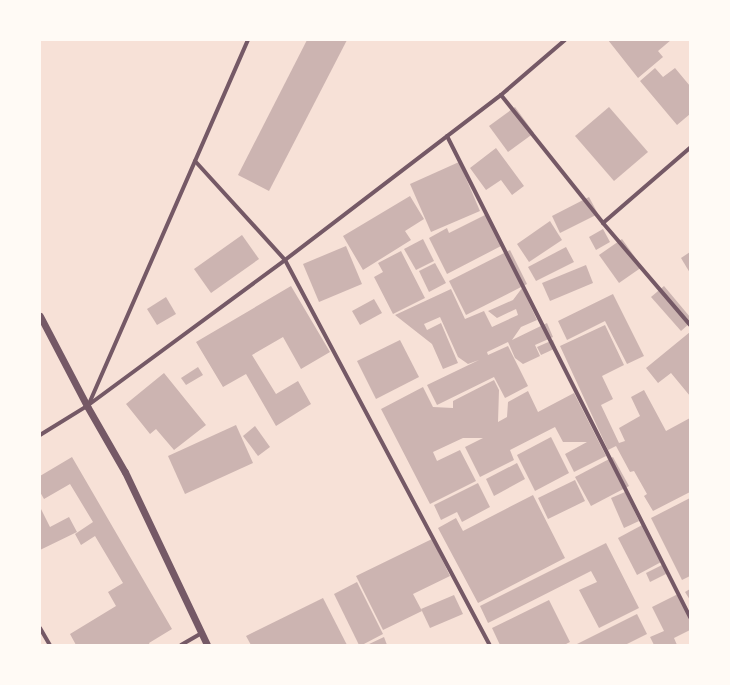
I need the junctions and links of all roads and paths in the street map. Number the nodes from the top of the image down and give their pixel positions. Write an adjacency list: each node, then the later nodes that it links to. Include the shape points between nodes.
1 (248, 40): 6 (street)
2 (565, 40): 3 (street)
3 (501, 95): 4 (street); 7 (street)
4 (447, 136): 8 (street); 13 (street)
5 (690, 148): 7 (street)
6 (195, 161): 8 (street); 11 (street)
7 (603, 223): 10 (street)
8 (285, 260): 11 (street); 19 (street)
9 (40, 316): 11 (street)
10 (690, 325)
11 (88, 406): 12 (street); 15 (street, via 125,472)
12 (40, 435)
13 (690, 617)
14 (40, 628): 16 (street)
15 (202, 634): 17 (street); 18 (street)
16 (50, 645)
17 (181, 645)
18 (207, 645)
19 (490, 645)

